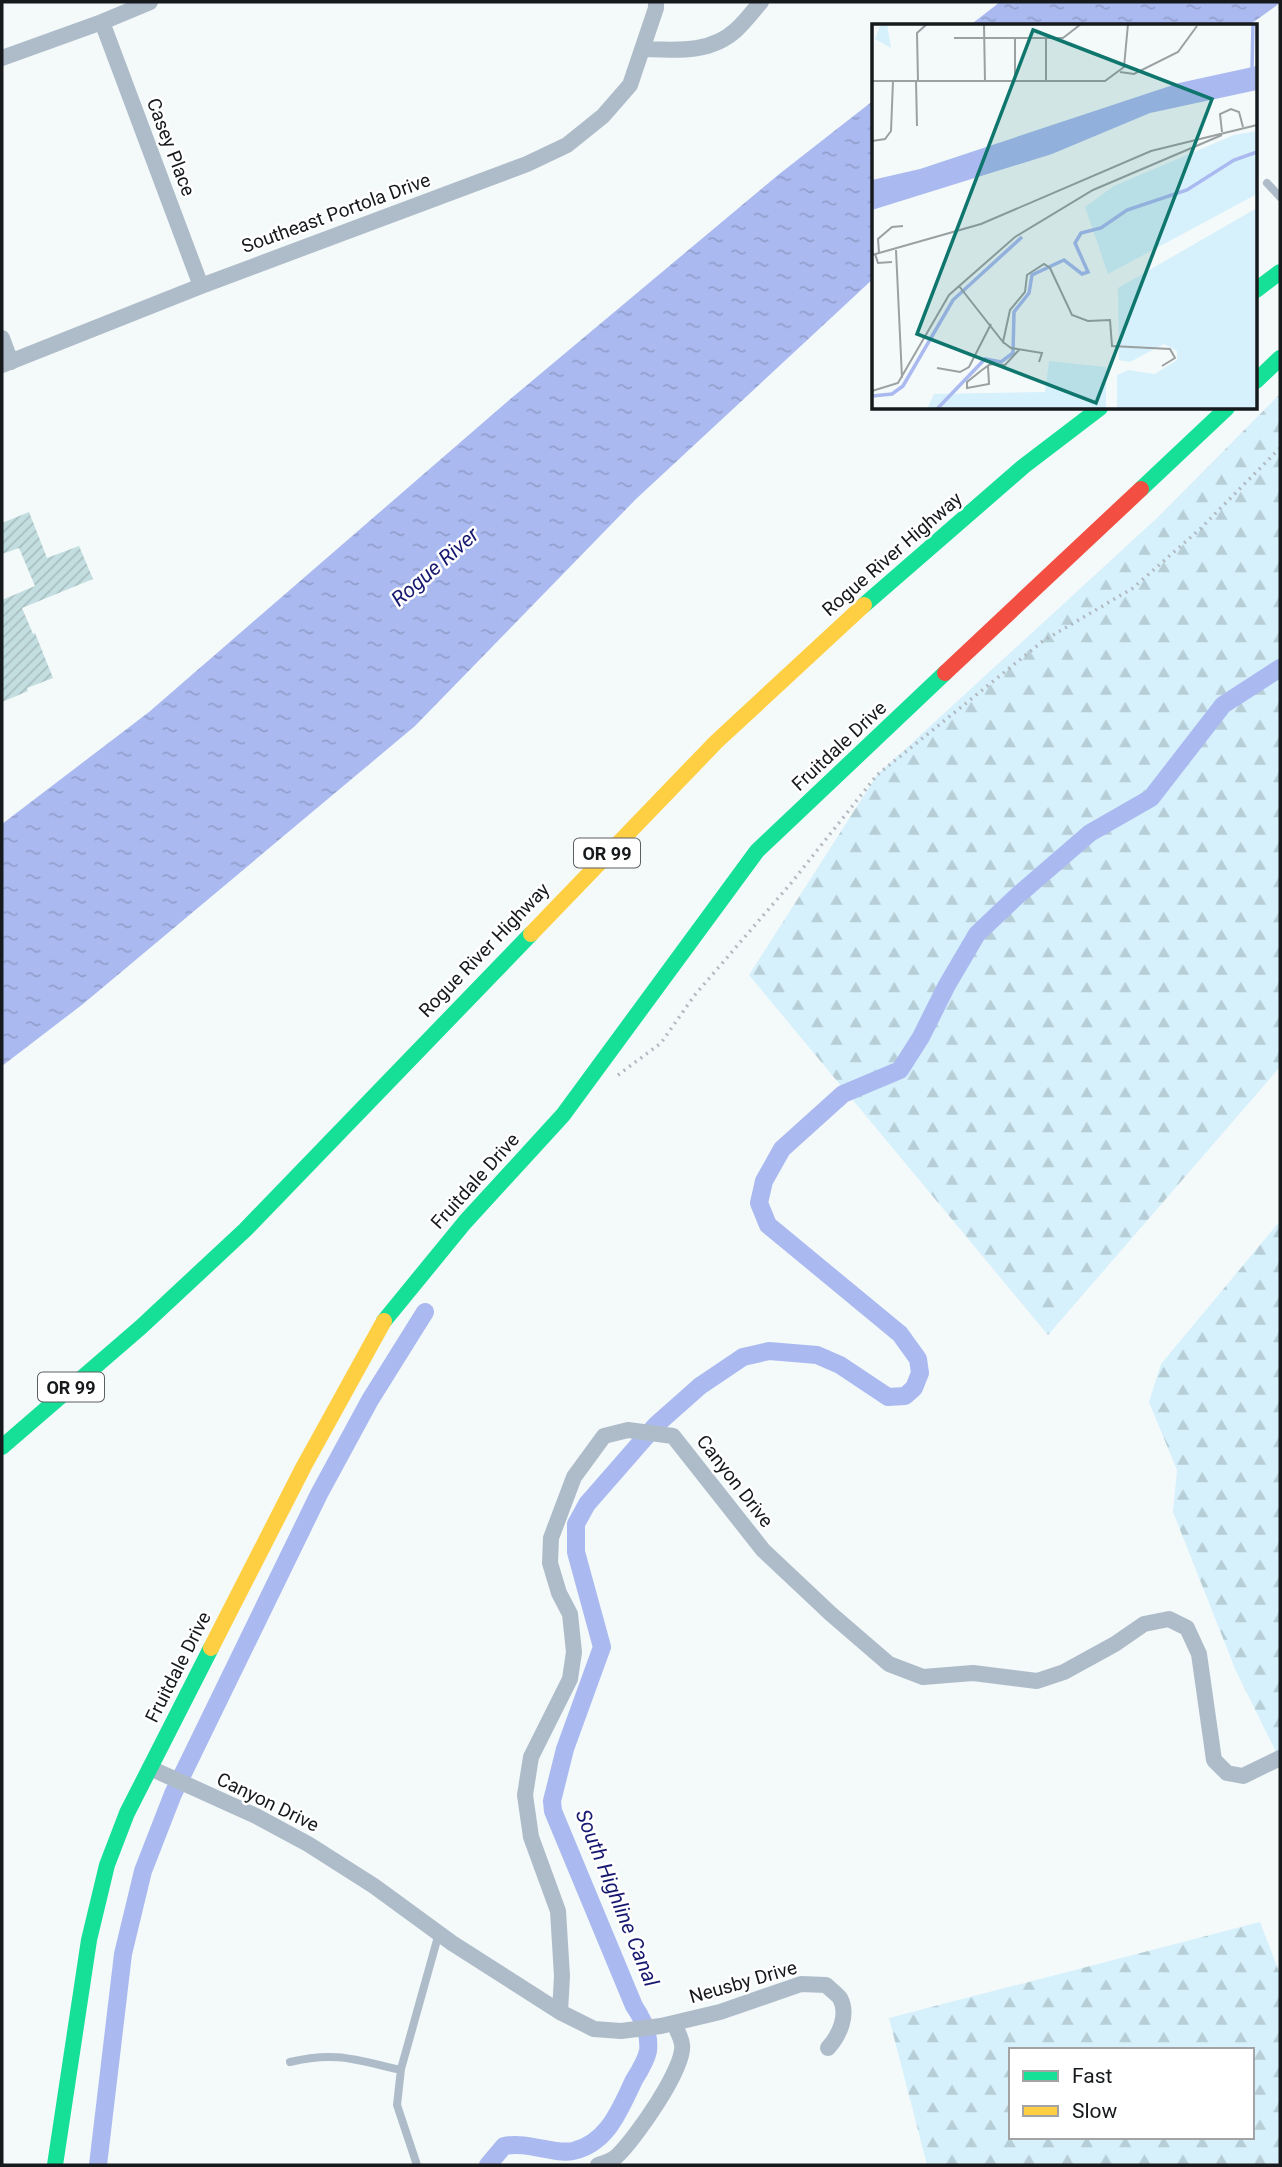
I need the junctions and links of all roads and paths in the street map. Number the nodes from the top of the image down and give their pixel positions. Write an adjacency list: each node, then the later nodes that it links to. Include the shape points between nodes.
1 (150, 2): 4 (street)
2 (656, 2): 5 (street, Southeast Portola Drive)
3 (761, 2): 5 (street, via 734,32 704,48)
4 (102, 22): 6 (street); 10 (street, Casey Place)
5 (642, 49): 10 (street, Southeast Portola Drive, via 630,85 603,116 567,145)
6 (2, 58)
7 (1267, 183): 8 (lane)
8 (1280, 197)
9 (1280, 272): 11 (street)
10 (201, 286): 14 (street, Southeast Portola Drive)
11 (1258, 288)
12 (2, 338): 14 (street)
13 (1280, 358): 15 (street)
14 (6, 364)
15 (1258, 379)
16 (1097, 410): 20 (street, Rogue River Highway / OR 99, via 1024,466 716,742 245,1230)
17 (1225, 410): 22 (street, Fruitdale Drive, via 757,851 563,1115 465,1222 379,1329)
18 (1280, 448): 19 (path, via 1133,588 1043,641 877,775 694,996 661,1043)
19 (618, 1075)
20 (2, 1447)
21 (1280, 1758): 24 (street, Canyon Drive, via 1243,1776 1227,1773 1214,1760 1199,1654 1186,1628 1169,1619 1144,1624 1064,1672 1037,1681 973,1673 923,1677 889,1664 764,1550 673,1436 628,1430 604,1436 574,1477 551,1538 550,1563 570,1614 573,1652 570,1679 531,1757 525,1795 531,1837 558,1911)
22 (150, 1769): 23 (street, Canyon Drive, via 309,1844); 29 (street, Fruitdale Drive, via 111,1850 96,1895)
23 (439, 1933): 24 (street, Canyon Drive); 28 (lane)
24 (560, 2012): 25 (street, Neusby Drive, via 594,2029 621,2031)
25 (674, 2023): 26 (street, Neusby Drive, via 801,1984 827,1985 840,1998 844,2019); 31 (street, via 682,2044 668,2086 625,2148 615,2159)
26 (828, 2048)
27 (290, 2063): 28 (lane, via 341,2056)
28 (401, 2070): 30 (lane, via 397,2105)
29 (55, 2165)
30 (417, 2165)
31 (598, 2165)

